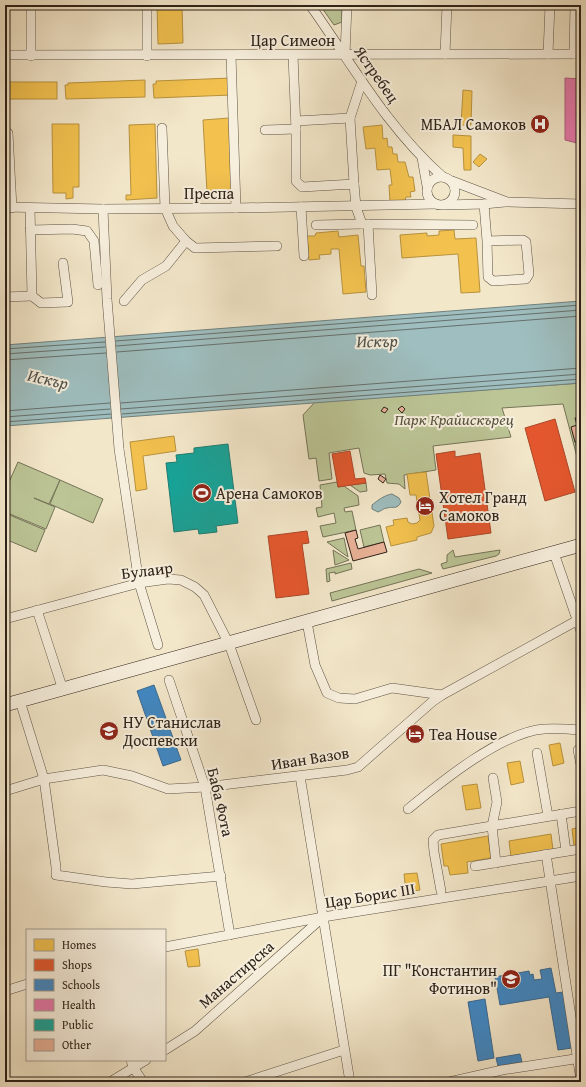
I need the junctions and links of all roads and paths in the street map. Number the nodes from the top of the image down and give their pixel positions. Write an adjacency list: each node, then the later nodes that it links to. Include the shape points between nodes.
1 (31, 5): 15 (street)
2 (148, 5): 16 (street)
3 (310, 5): 13 (street, Ястребец)
4 (347, 5): 13 (street)
5 (447, 5): 8 (street)
6 (550, 5): 9 (street)
7 (576, 5): 10 (street)
8 (445, 54): 9 (street, Цар Симеон); 13 (street, Цар Симеон)
9 (548, 54): 10 (street, Цар Симеон)
10 (577, 54)
11 (231, 55): 12 (street, Цар Симеон); 16 (street, Цар Симеон); 37 (street)
12 (293, 55): 13 (street, Цар Симеон); 19 (street)
13 (345, 55): 17 (street, Ястребец)
14 (5, 56): 15 (street, Цар Симеон)
15 (31, 56): 16 (street, Цар Симеон)
16 (147, 56)
17 (362, 81): 18 (street); 23 (street, Ястребец)
18 (350, 118): 19 (street); 26 (street)
19 (296, 125): 21 (street); 26 (street, via 296,181 299,185 302,187)
20 (162, 128): 36 (street)
21 (265, 130)
22 (8, 133): 33 (street)
23 (422, 158): 24 (street, Ястребец); 27 (street, Ястребец)
24 (443, 176): 25 (street); 27 (street, via 435,177)
25 (452, 181): 28 (street, Преспа); 30 (street, via 455,194 450,201)
26 (354, 184): 34 (street)
27 (427, 191): 29 (street, Преспа); 30 (street, via 429,199)
28 (507, 202): 31 (street, Преспа); 32 (street, Преспа)
29 (413, 204): 30 (street, Преспа); 34 (street, Преспа)
30 (439, 204): 31 (street, Преспа)
31 (484, 204): 45 (street)
32 (581, 204)
33 (8, 207): 35 (street, Преспа)
34 (356, 207): 38 (street, Преспа); 41 (street)
35 (30, 208): 39 (street, Преспа); 43 (street)
36 (165, 208): 37 (street, Преспа); 39 (street, Преспа); 44 (street, via 173,226)
37 (236, 208): 38 (street, Преспа)
38 (301, 208): 47 (street)
39 (103, 209): 56 (street, via 116,418)
40 (316, 224): 41 (street)
41 (365, 224): 42 (street); 50 (street)
42 (472, 225)
43 (30, 230): 49 (street, via 72,228 87,232 94,241); 51 (street)
44 (186, 241): 46 (street, via 195,248); 53 (street, via 166,266 142,280)
45 (487, 241): 45 (street, via 490,280 526,279 529,274 526,242)
46 (277, 246)
47 (304, 256)
48 (63, 263): 51 (street, via 68,302 40,304)
49 (98, 285)
50 (372, 295)
51 (32, 296): 52 (street)
52 (5, 297)
53 (124, 301)
54 (581, 546): 55 (main road)
55 (554, 553): 59 (street); 60 (main road)
56 (139, 582): 57 (street, Булаир); 62 (street, Булаир, via 168,579 181,580 195,586 204,595); 63 (street)
57 (37, 610): 58 (street, Булаир); 65 (street)
58 (5, 618)
59 (579, 620): 61 (street); 66 (street, Иван Вазов)
60 (307, 622): 62 (main road); 66 (street, via 315,665 327,693 339,698 355,699 392,688)
61 (581, 631)
62 (229, 644): 65 (main road); 69 (street, Булаир)
63 (158, 645)
64 (169, 680): 77 (street, Баба Фота)
65 (63, 690): 67 (main road)
66 (442, 695): 74 (street, Иван Вазов, via 358,766 347,770)
67 (20, 701): 68 (main road); 76 (street)
68 (5, 705)
69 (256, 720)
70 (581, 730): 79 (street, via 544,729 522,734 489,750)
71 (581, 748): 73 (street, via 578,750)
72 (537, 753): 82 (street)
73 (581, 765)
74 (300, 776): 77 (street, Иван Вазов); 93 (street)
75 (493, 778): 83 (street, via 497,802)
76 (44, 779): 77 (street, Иван Вазов, via 103,770 132,776 168,789); 78 (street, Иван Вазов); 89 (street, via 56,875 132,884)
77 (205, 787): 89 (street, Баба Фота)
78 (5, 792)
79 (408, 809)
80 (581, 811): 81 (street)
81 (561, 814): 82 (street); 85 (street)
82 (548, 816): 83 (street)
83 (492, 826): 87 (street); 92 (street, via 438,835 433,840)
84 (581, 849): 85 (street)
85 (566, 851): 86 (street)
86 (546, 854): 87 (street); 91 (street)
87 (496, 862): 88 (street)
88 (475, 866)
89 (221, 876): 94 (street, Баба Фота)
90 (581, 876): 91 (street, Цар Борис III)
91 (551, 881): 93 (street, Цар Борис III); 100 (street)
92 (441, 891)
93 (324, 917): 94 (street, Цар Борис III); 98 (street, Манастирска, via 195,1031); 99 (street)
94 (230, 935): 95 (street, Цар Борис III)
95 (166, 947)
96 (26, 984): 97 (street)
97 (5, 991)
98 (166, 1049)
99 (344, 1050): 106 (street); 107 (street)
100 (580, 1059): 103 (street); 108 (street, via 502,1070)
101 (142, 1061): 102 (street)
102 (132, 1064): 104 (street); 105 (street)
103 (581, 1081)
104 (110, 1082)
105 (143, 1082)
106 (245, 1082)
107 (350, 1082)
108 (449, 1082)

